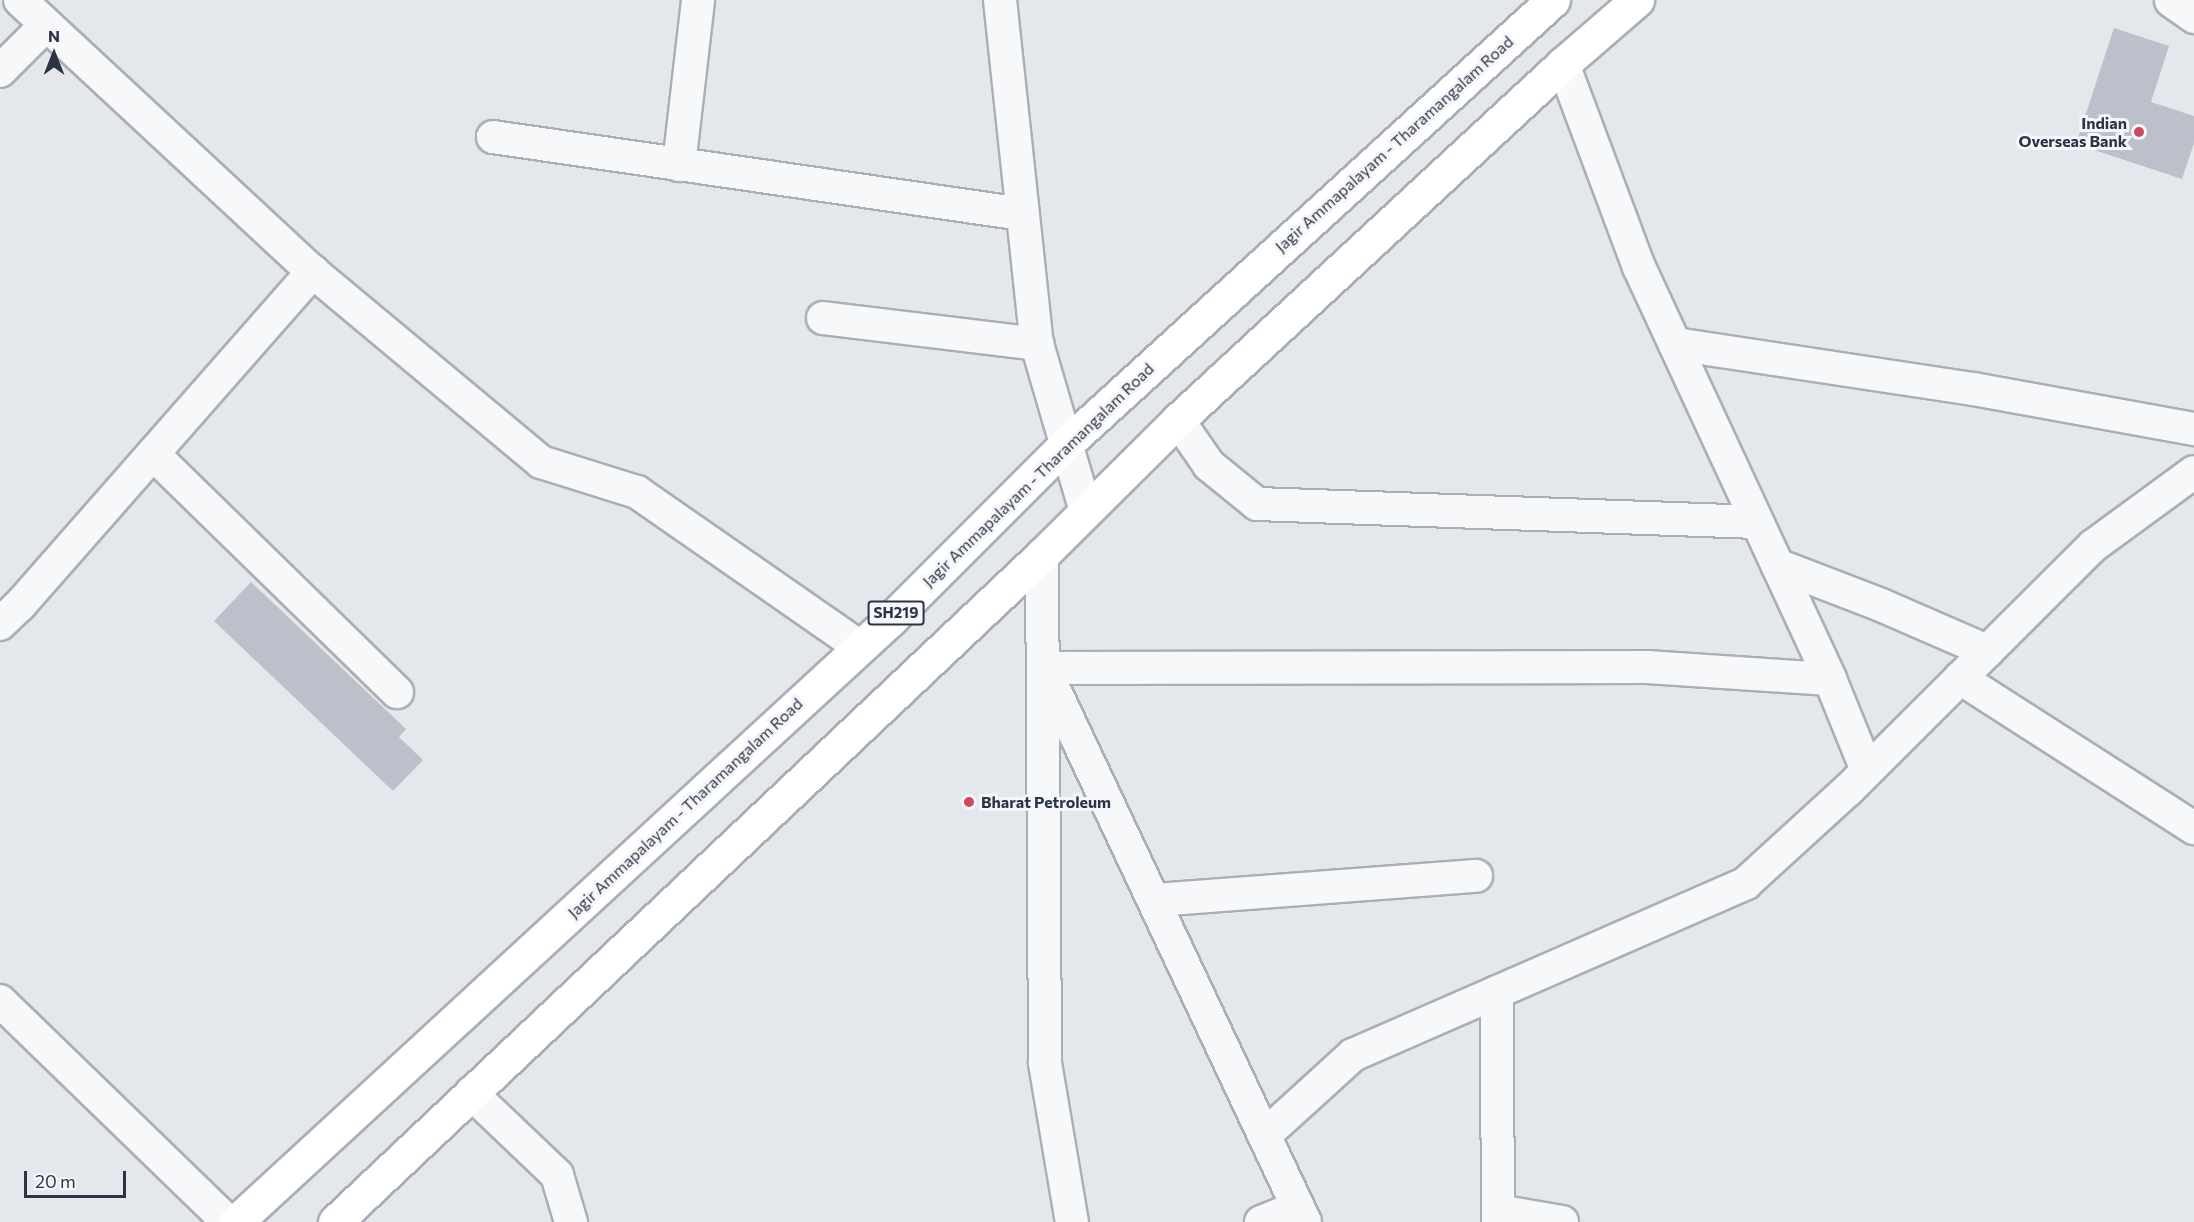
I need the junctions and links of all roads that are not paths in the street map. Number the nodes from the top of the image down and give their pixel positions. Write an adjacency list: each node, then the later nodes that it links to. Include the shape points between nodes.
1 (20, 0): 8 (street)
2 (698, 0): 12 (street)
3 (1000, 0): 13 (street)
4 (1553, 0): 20 (main road, Jagir Ammapalayam - Tharamangalam Road / SH219)
5 (1637, 0): 9 (main road)
6 (2171, 0): 7 (street)
7 (2194, 15)
8 (46, 25): 10 (street); 14 (street)
9 (1563, 64): 17 (street, via 1639,267); 18 (main road)
10 (0, 71)
11 (493, 137): 12 (street)
12 (679, 165): 13 (street)
13 (1022, 214): 16 (street)
14 (313, 272): 21 (street); 28 (street, via 541,462 637,492)
15 (823, 318): 16 (street)
16 (1037, 344): 20 (street)
17 (1675, 344): 19 (street, via 1974,388); 24 (street)
18 (1178, 420): 23 (main road); 24 (street, via 1209,465 1257,504)
19 (2194, 429)
20 (1066, 444): 23 (street); 28 (main road, Jagir Ammapalayam - Tharamangalam Road / SH219)
21 (153, 454): 27 (street); 33 (street)
22 (2194, 472): 29 (street, via 2094,546)
23 (1086, 512): 25 (main road)
24 (1756, 522): 26 (street)
25 (1042, 555): 30 (street); 40 (main road)
26 (1777, 565): 29 (street); 32 (street)
27 (7, 605)
28 (860, 647): 45 (main road, Jagir Ammapalayam - Tharamangalam Road / SH219)
29 (1987, 651): 31 (street)
30 (1044, 668): 32 (street, via 1647,668); 37 (street); 48 (street, via 1045,1063)
31 (1960, 678): 34 (street); 35 (street)
32 (1830, 679): 34 (street)
33 (397, 692)
34 (1867, 770): 38 (street, via 1746,883)
35 (2194, 828)
36 (1476, 876): 37 (street)
37 (1155, 900): 41 (street)
38 (1497, 992): 41 (street, via 1353,1055); 43 (street)
39 (0, 1001): 44 (street)
40 (471, 1093): 46 (main road); 47 (street, via 557,1175)
41 (1265, 1135): 42 (street)
42 (1302, 1215): 49 (street)
43 (1498, 1216): 50 (street)
44 (228, 1222)
45 (236, 1222)
46 (335, 1222)
47 (571, 1222)
48 (1072, 1222)
49 (1261, 1222)
50 (1562, 1222)

